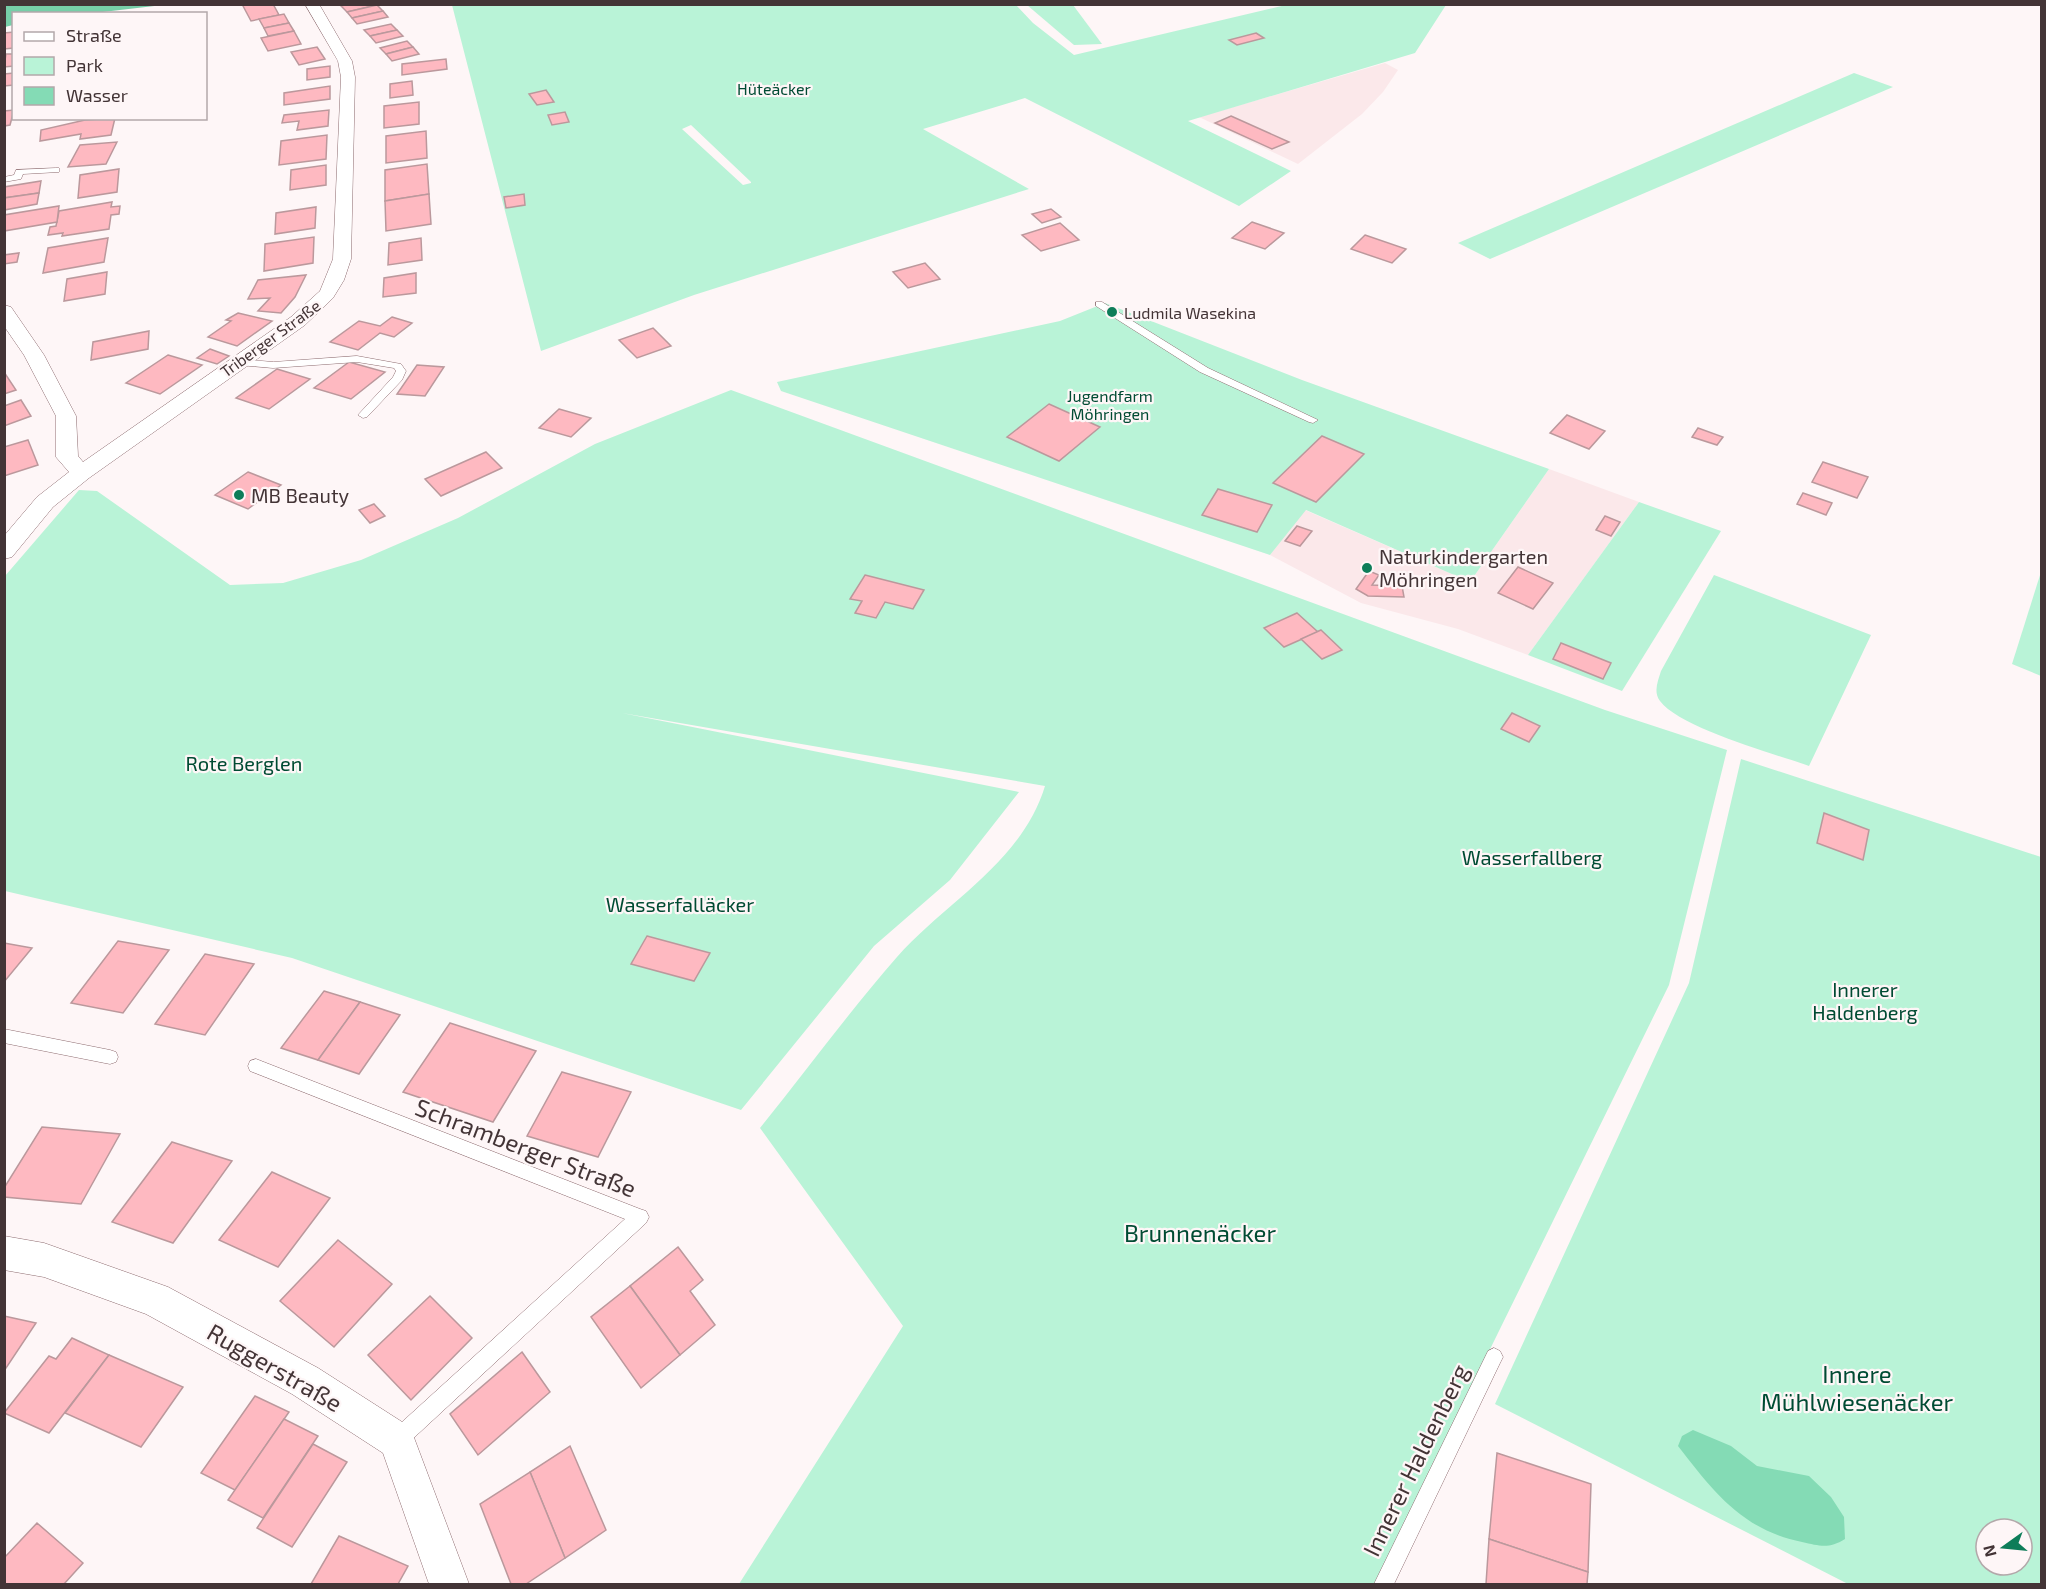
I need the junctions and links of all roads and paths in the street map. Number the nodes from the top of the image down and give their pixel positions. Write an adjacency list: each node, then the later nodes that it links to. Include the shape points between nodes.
1 (312, 4): 6 (street, Triberger Straße, via 345,61 348,77 342,259 335,284 321,302)
2 (56, 170): 3 (lane, via 19,172 18,177)
3 (4, 180)
4 (1099, 304): 8 (lane, via 1204,370)
5 (4, 310): 9 (street, via 66,416 67,456)
6 (238, 362): 7 (lane, via 273,365 357,359 399,366 398,378); 9 (street, Triberger Straße)
7 (363, 415)
8 (1313, 420)
9 (81, 473): 10 (street, Triberger Straße, via 45,502)
10 (4, 552)
11 (4, 1036): 12 (lane)
12 (111, 1057)
13 (256, 1066): 16 (lane, Schramberger Straße, via 640,1217)
14 (4, 1253): 16 (street, Ruggerstraße, via 44,1260 155,1300 305,1381)
15 (1494, 1357): 18 (lane, Innerer Haldenberg)
16 (397, 1440): 17 (street)
17 (449, 1584)
18 (1384, 1584)

